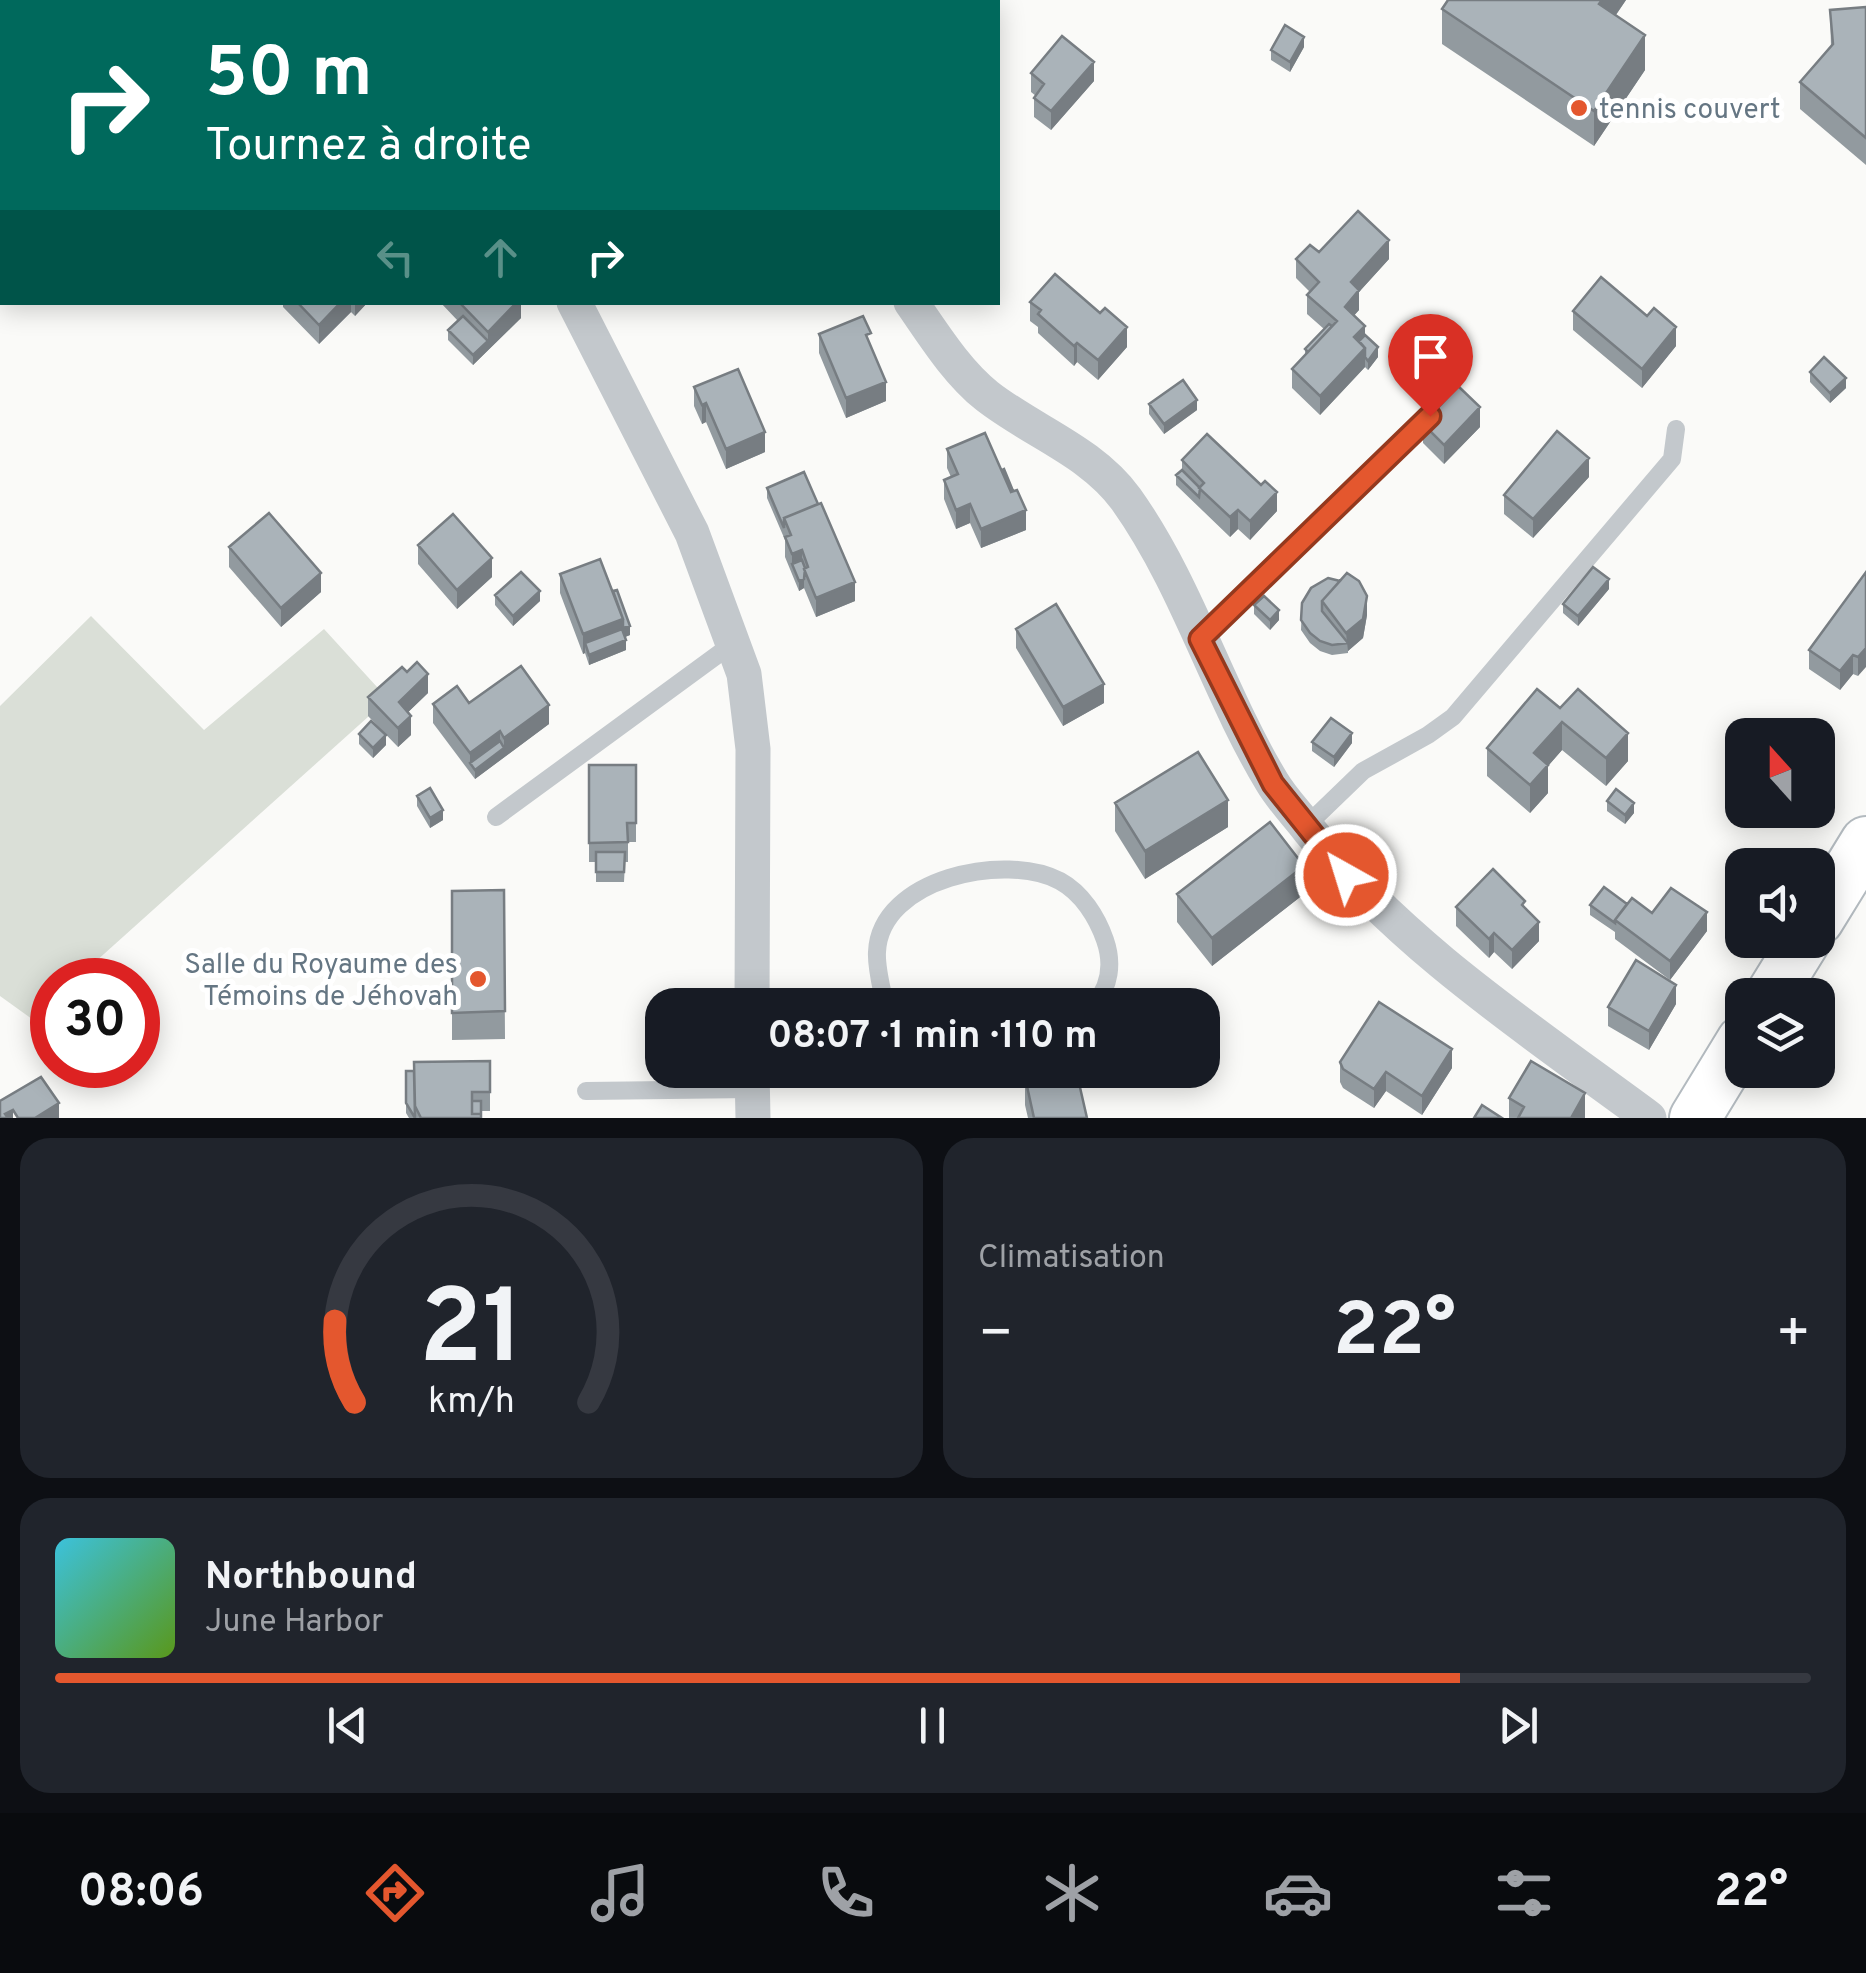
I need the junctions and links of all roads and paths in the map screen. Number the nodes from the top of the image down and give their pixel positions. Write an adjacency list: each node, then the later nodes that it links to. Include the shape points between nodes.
1 (576, 305): 6 (street, via 692,533)
2 (913, 305): 5 (street, via 987,396 1093,463 1124,496 1158,548)
3 (1430, 416): 5 (lane)
4 (1676, 429): 8 (lane, via 1672,459 1662,472 1453,717 1363,771)
5 (1200, 639): 8 (street, via 1273,784)
6 (735, 642): 7 (lane); 11 (street, via 753,749)
7 (496, 817)
8 (1306, 826): 17 (street, via 1352,882 1412,938)
9 (1866, 842): 10 (main road)
10 (1835, 892)
11 (752, 988)
12 (882, 988): 13 (lane, via 876,951 895,909 936,883 1010,868 1060,881 1083,900 1108,950 1110,974)
13 (1103, 988)
14 (1725, 1069): 18 (main road)
15 (586, 1092): 16 (lane)
16 (752, 1092)
17 (1649, 1118)
18 (1695, 1118)

